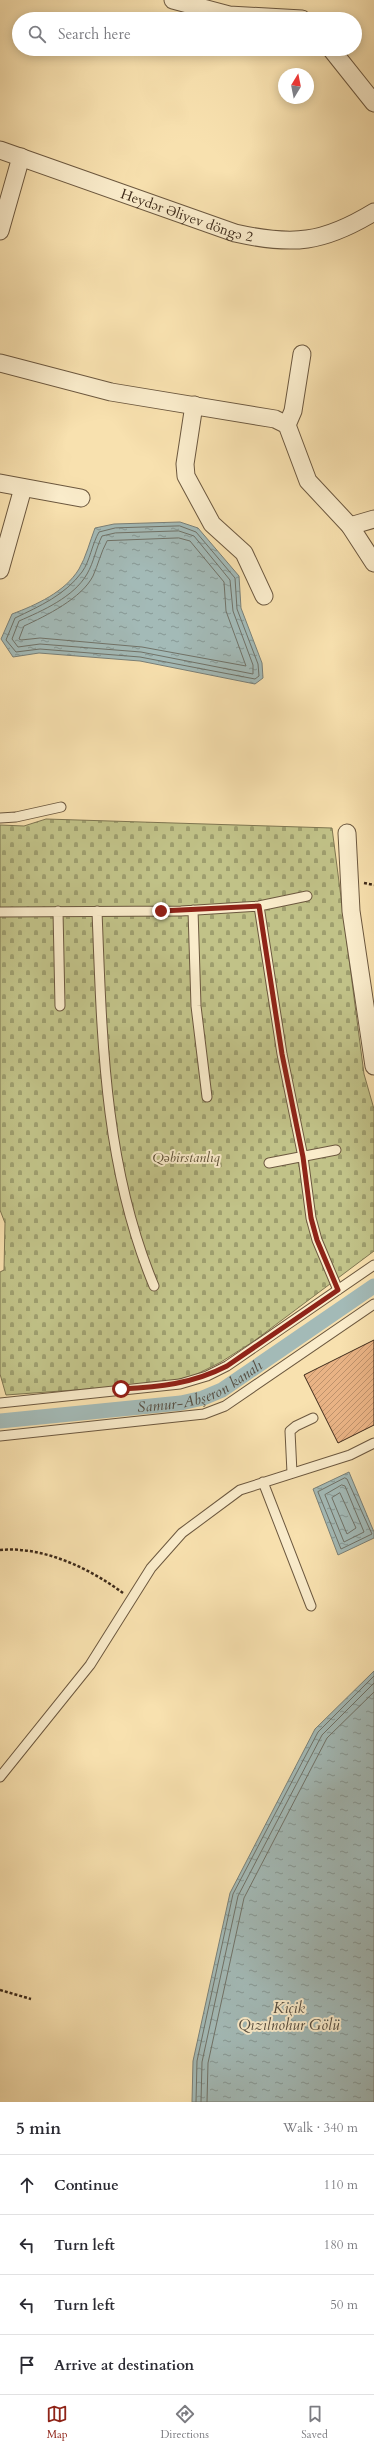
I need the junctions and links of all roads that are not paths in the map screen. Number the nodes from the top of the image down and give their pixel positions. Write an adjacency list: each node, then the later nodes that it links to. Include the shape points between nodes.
1 (173, 0): 2 (street)
2 (218, 12)
3 (337, 56): 4 (street)
4 (374, 103)
5 (0, 150): 6 (street, Heydər Əliyev döngə 2)
6 (21, 157): 7 (street, Heydər Əliyev döngə 2, via 235,233 266,240 329,236); 8 (street)
7 (374, 212)
8 (0, 231)
9 (302, 354): 12 (street, via 293,411)
10 (0, 363): 11 (street, via 111,392)
11 (194, 405): 12 (street, via 275,419); 20 (street, via 185,464 186,476 212,524 244,553)
12 (288, 425): 17 (street, via 308,481)
13 (0, 483): 14 (street)
14 (23, 488): 15 (street); 19 (street)
15 (80, 498)
16 (374, 519): 17 (street)
17 (350, 526): 18 (street)
18 (374, 563)
19 (0, 570)
20 (264, 596)
21 (61, 808): 22 (lane)
22 (0, 818)
23 (347, 833): 31 (street, via 351,911)
24 (307, 896): 25 (lane)
25 (259, 906): 26 (lane); 34 (lane, via 282,1054)
26 (193, 910): 28 (lane); 32 (lane, via 196,1006)
27 (58, 911): 28 (lane); 29 (lane); 30 (lane)
28 (97, 911): 37 (lane, via 102,1054 117,1160 134,1233)
29 (0, 912)
30 (60, 1006)
31 (374, 1066)
32 (207, 1097)
33 (336, 1150): 34 (lane)
34 (303, 1157): 35 (lane); 38 (lane, via 311,1218 317,1240)
35 (269, 1162)
36 (374, 1265): 38 (lane)
37 (154, 1286)
38 (338, 1290): 40 (lane, via 227,1366 207,1376 180,1384)
39 (374, 1304): 42 (lane, via 225,1406 204,1414)
40 (0, 1403)
41 (313, 1418): 44 (lane, via 290,1431)
42 (0, 1436)
43 (374, 1443): 44 (lane, via 350,1455)
44 (292, 1473): 45 (lane)
45 (263, 1482): 46 (lane); 47 (lane, via 240,1490 182,1533 151,1568 90,1664)
46 (311, 1606)
47 (0, 1777)

